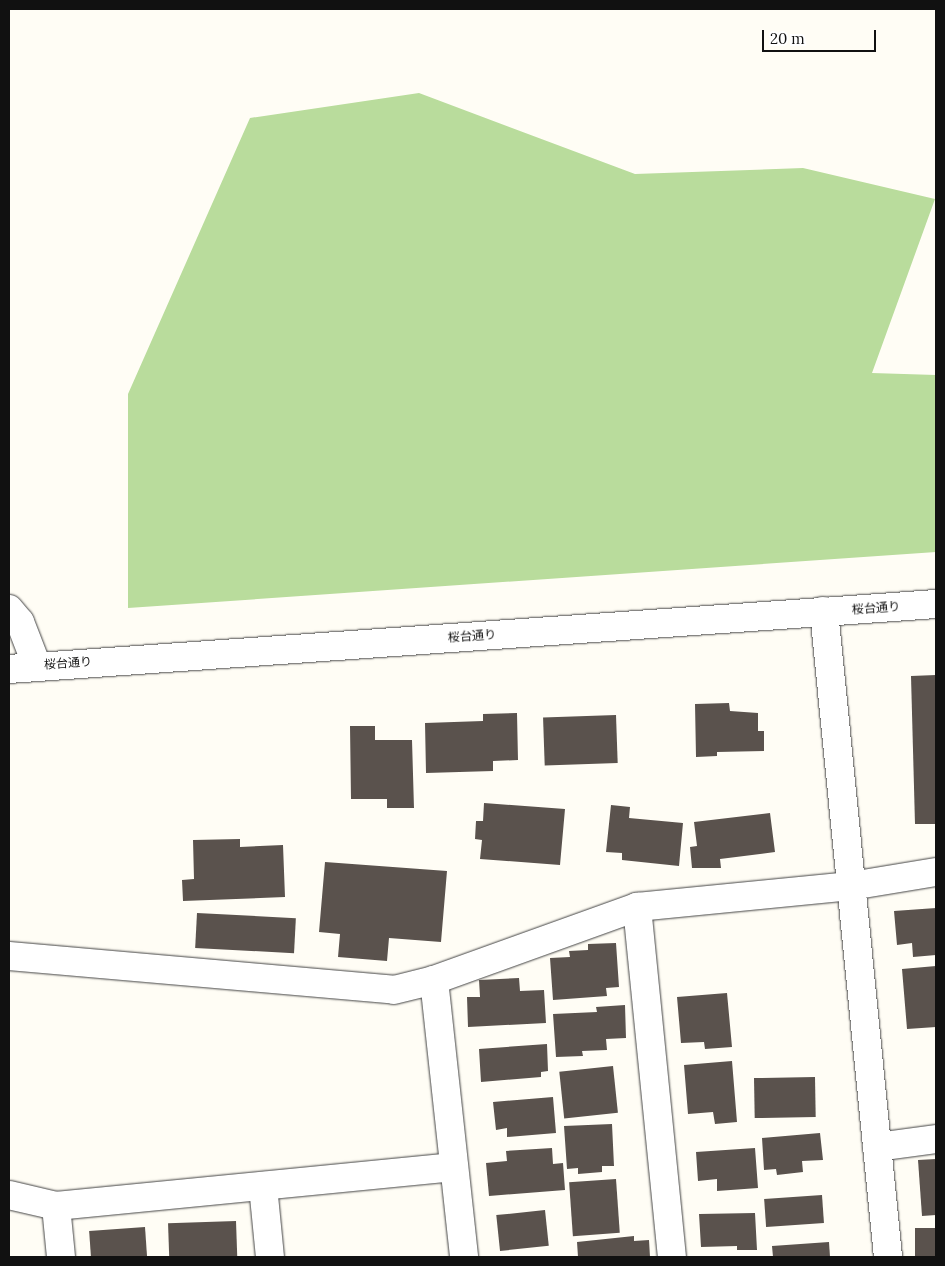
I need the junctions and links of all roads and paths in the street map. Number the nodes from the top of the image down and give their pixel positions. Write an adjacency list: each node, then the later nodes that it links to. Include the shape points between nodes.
1 (936, 604): 3 (street, 桜台通り)
2 (9, 609): 4 (street, via 20,622)
3 (824, 611): 4 (street, 桜台通り); 7 (street)
4 (38, 666): 5 (street, 桜台通り)
5 (9, 669)
6 (936, 872): 7 (street)
7 (851, 886): 8 (street); 12 (street)
8 (637, 907): 10 (street); 20 (street)
9 (9, 956): 10 (street, via 394,990)
10 (434, 980): 13 (street)
11 (936, 1139): 12 (street)
12 (877, 1147): 21 (street)
13 (454, 1167): 14 (street); 19 (street)
14 (263, 1186): 16 (street); 18 (street)
15 (9, 1195): 16 (street)
16 (56, 1206): 17 (street)
17 (61, 1257)
18 (270, 1257)
19 (464, 1257)
20 (672, 1257)
21 (888, 1257)

